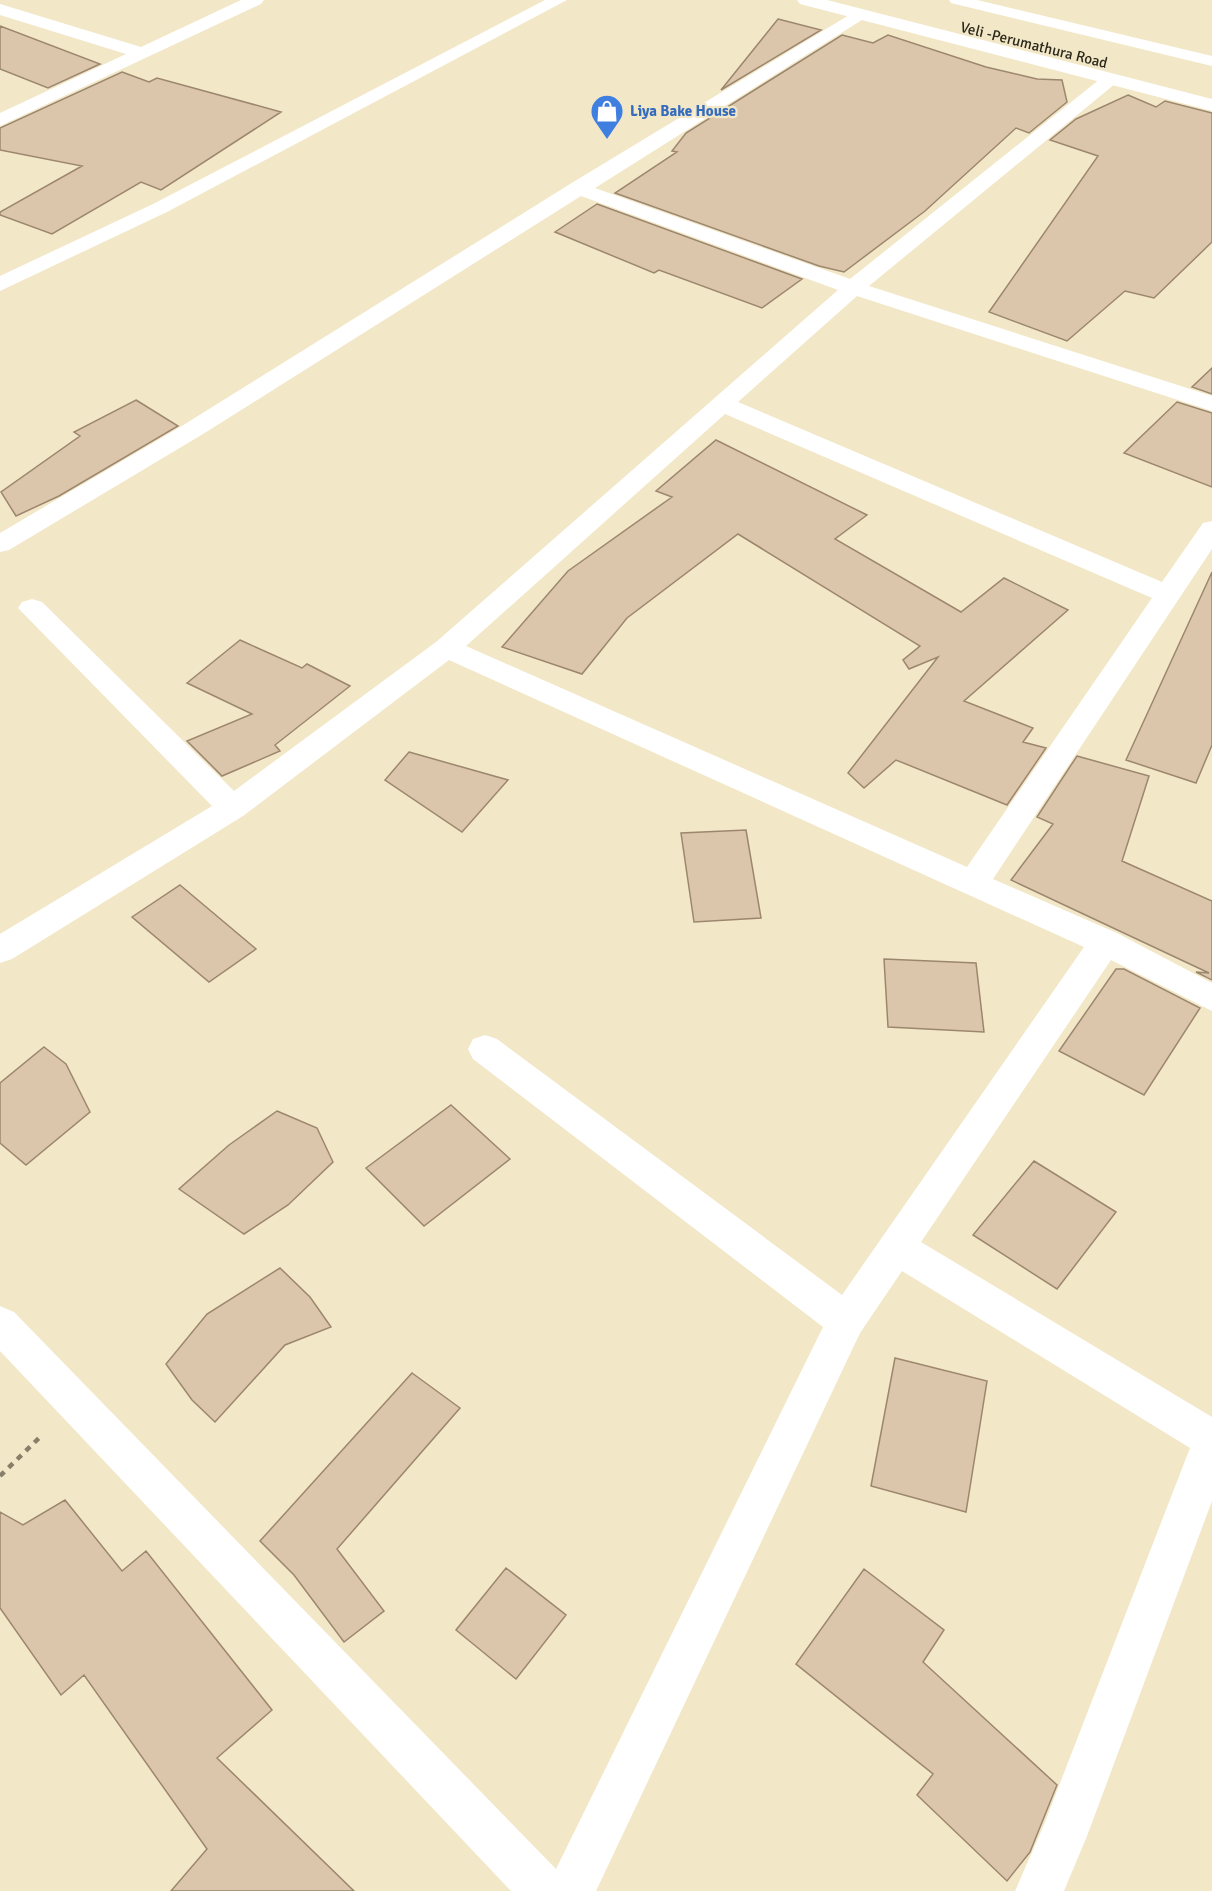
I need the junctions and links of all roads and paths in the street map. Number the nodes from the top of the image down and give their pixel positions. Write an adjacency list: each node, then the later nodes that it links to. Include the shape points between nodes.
1 (255, 0): 7 (street)
2 (558, 0): 14 (street, via 160,208)
3 (806, 0): 5 (street)
4 (957, 0): 8 (lane)
5 (857, 7): 9 (street); 10 (street, Veli -Perumathura Road); 13 (street)
6 (0, 9): 7 (street)
7 (142, 53): 12 (street)
8 (1212, 61)
9 (1112, 79): 11 (street); 15 (street)
10 (1212, 91)
11 (1212, 105)
12 (0, 120)
13 (578, 188): 15 (street); 19 (street, via 194,429)
14 (0, 284)
15 (854, 288): 16 (street); 17 (street)
16 (722, 404): 21 (street); 23 (street)
17 (1212, 404)
18 (1212, 529): 20 (street)
19 (0, 544)
20 (1202, 561): 21 (street)
21 (1166, 594): 25 (street)
22 (32, 608): 24 (street)
23 (446, 648): 24 (street); 25 (street)
24 (232, 807): 27 (street)
25 (974, 882): 26 (street)
26 (1105, 942): 28 (street); 30 (street)
27 (0, 950)
28 (1212, 998)
29 (485, 1049): 31 (street)
30 (896, 1247): 31 (street); 33 (street)
31 (846, 1322): 36 (street)
32 (0, 1324): 35 (street)
33 (1212, 1439)
34 (1212, 1446): 37 (street, via 1063,1836)
35 (544, 1891)
36 (571, 1891)
37 (1038, 1891)

